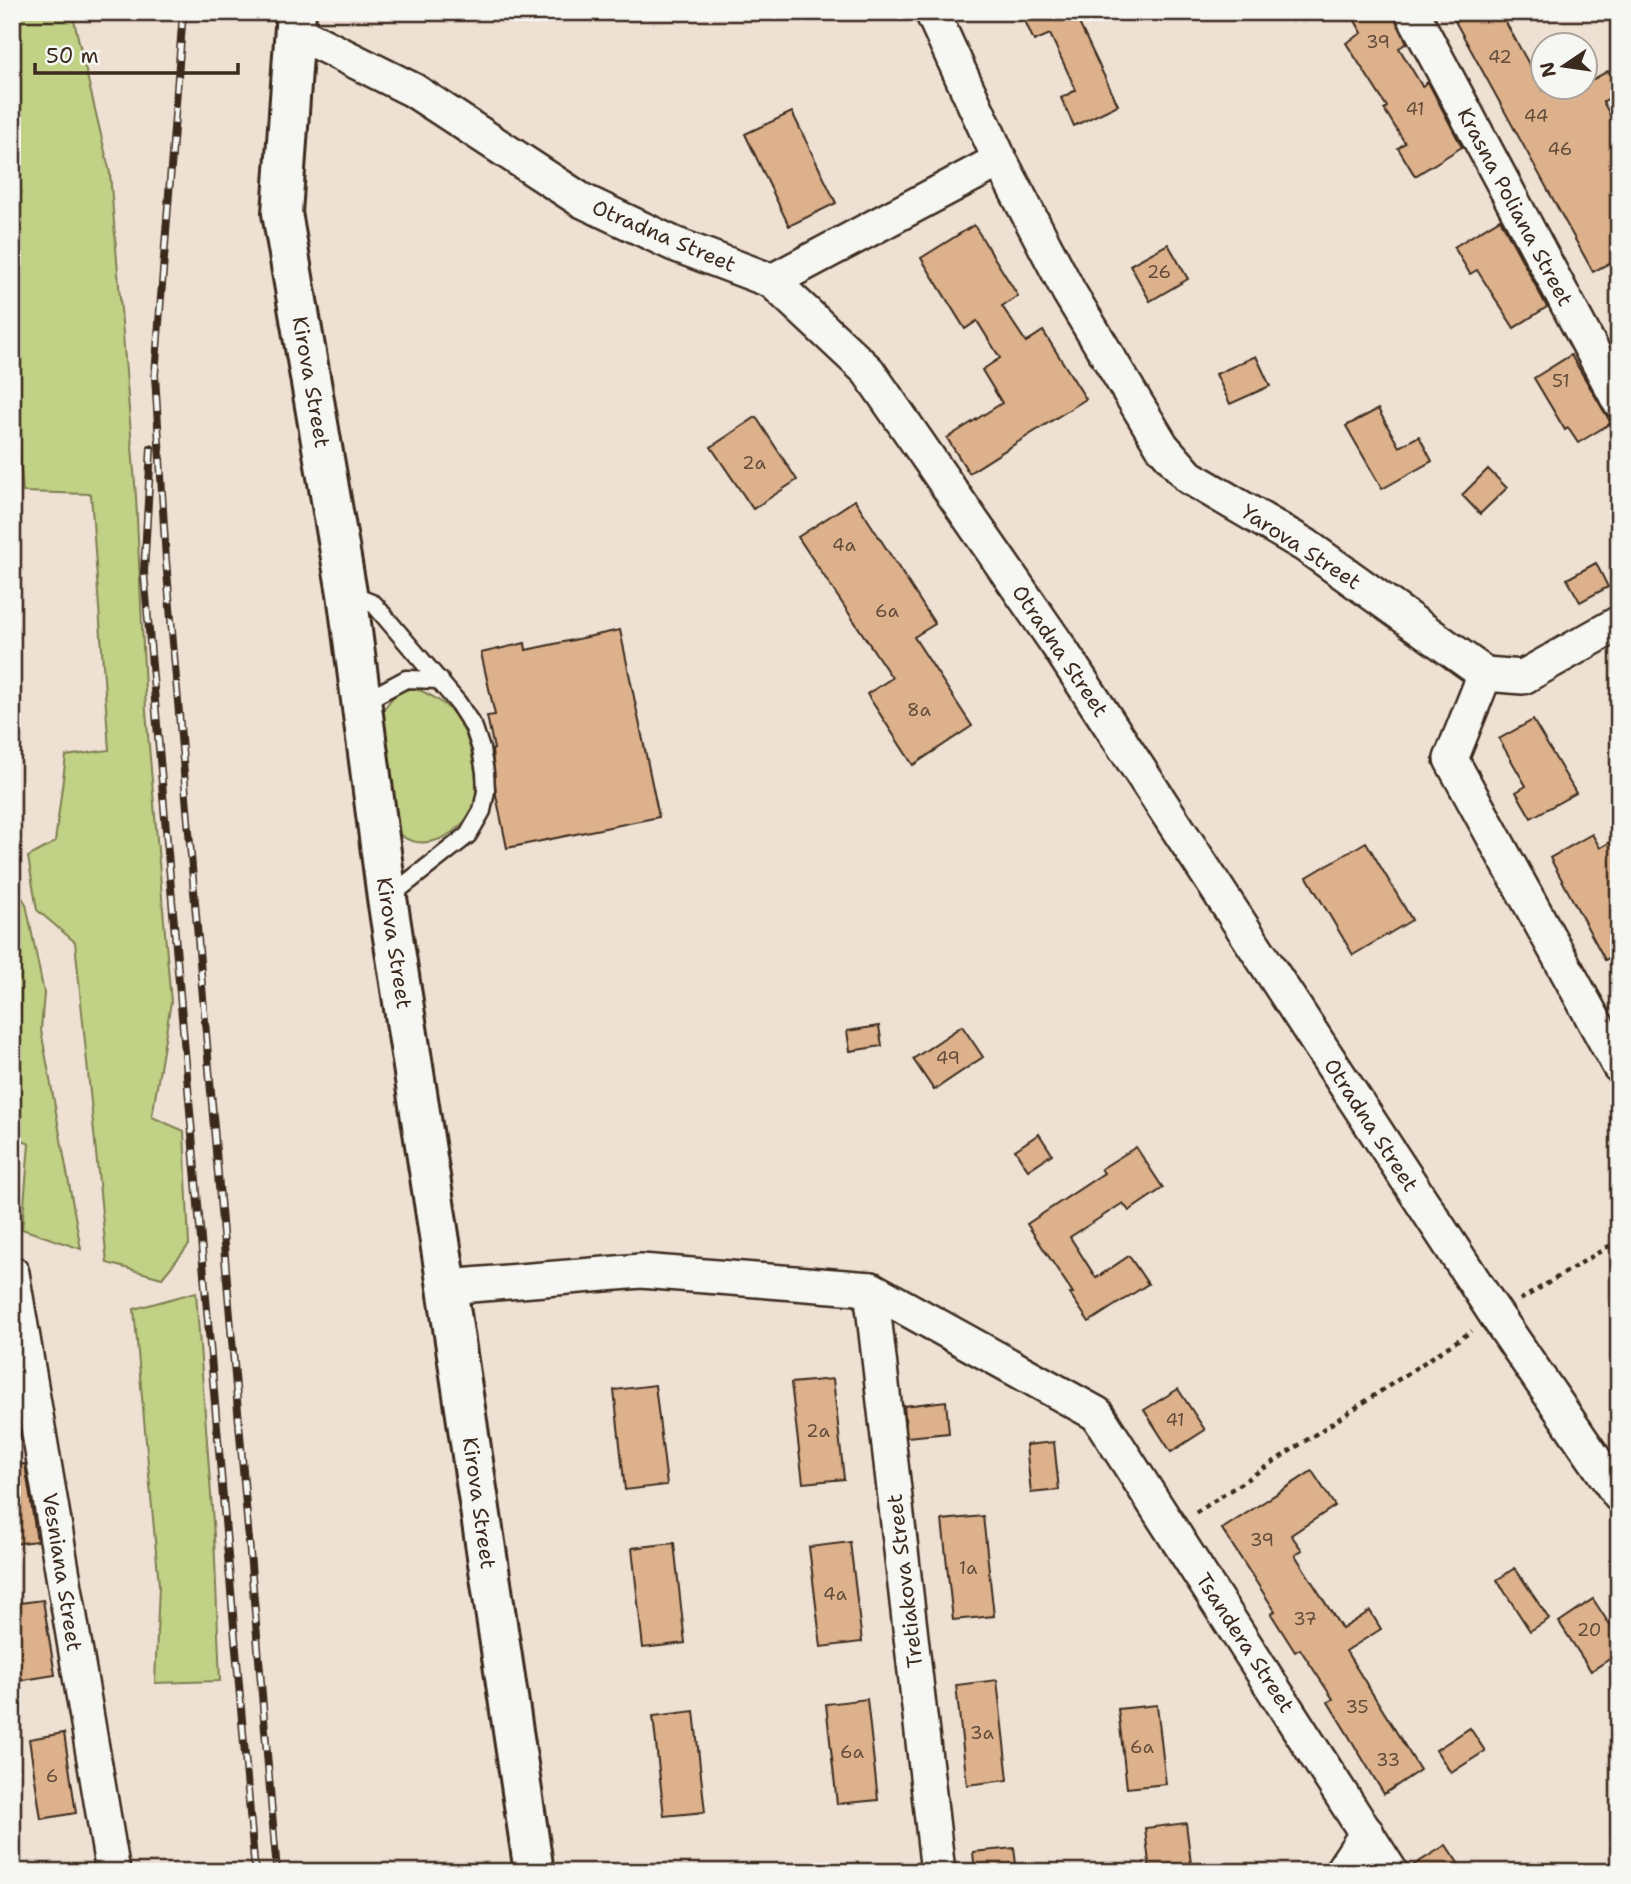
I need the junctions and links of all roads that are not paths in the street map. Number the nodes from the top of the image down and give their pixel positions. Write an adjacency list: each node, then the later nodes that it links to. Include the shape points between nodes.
1 (932, 12): 4 (street, Yarova Street)
2 (1412, 12): 6 (street, Krasna Poliana Street)
3 (295, 22): 5 (street, Otradna Street, via 413,90 581,200 674,244); 7 (main road, Kirova Street, via 282,213)
4 (1000, 160): 5 (street); 9 (street, Yarova Street, via 1069,292 1162,446 1189,477 1305,545)
5 (772, 281): 17 (street, Otradna Street, via 868,371 1057,643 1496,1315)
6 (1619, 401)
7 (347, 593): 10 (lane, via 374,604); 11 (main road, Kirova Street)
8 (1619, 623): 9 (street, via 1523,677)
9 (1485, 674): 13 (street, via 1451,759)
10 (440, 680): 11 (lane, via 406,679); 12 (lane, via 478,738 486,791 482,811 468,835)
11 (361, 703): 12 (main road, Kirova Street)
12 (387, 898): 15 (main road, Kirova Street)
13 (1619, 1066)
14 (12, 1273): 19 (street, Vesniana Street)
15 (447, 1287): 16 (street, via 641,1271); 20 (main road, Kirova Street)
16 (871, 1289): 18 (street, Tsandera Street, via 1097,1414); 21 (street, Tretiakova Street)
17 (1619, 1495)
18 (1367, 1833): 22 (street); 23 (street, Tsandera Street)
19 (113, 1872)
20 (534, 1872)
21 (938, 1872)
22 (1342, 1872)
23 (1391, 1872)

